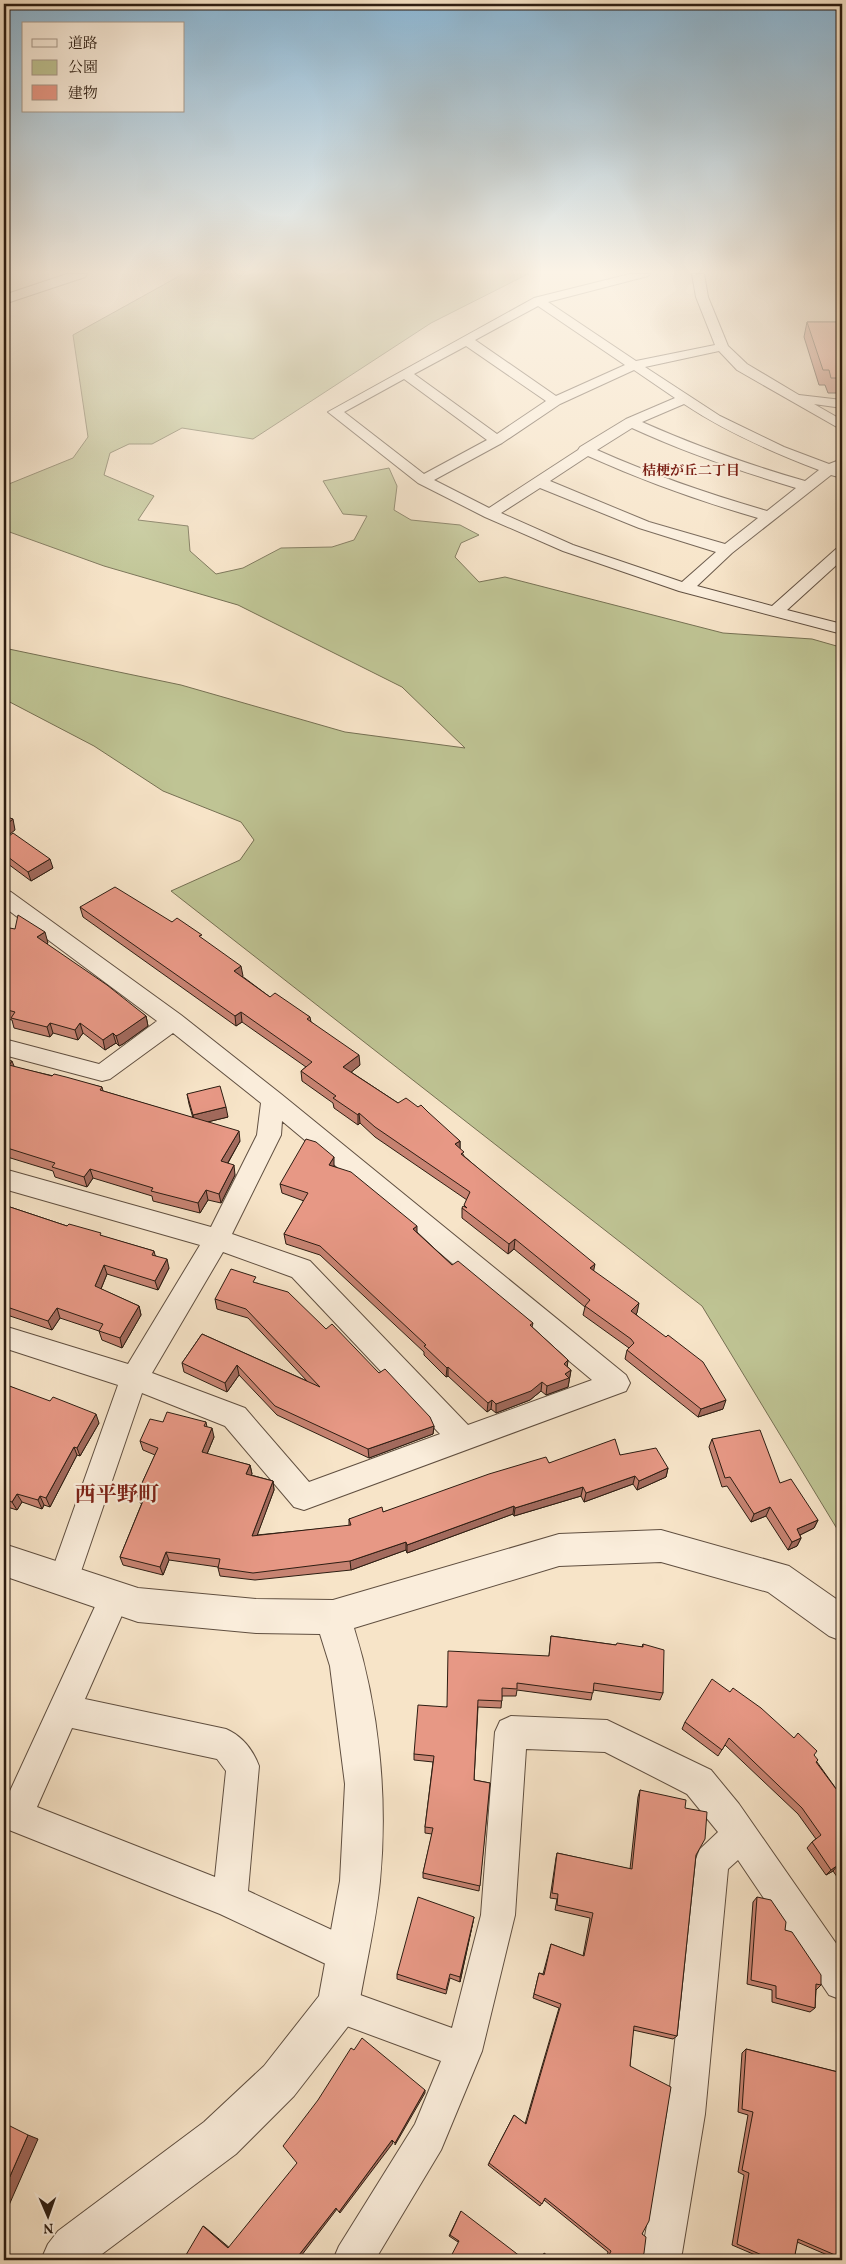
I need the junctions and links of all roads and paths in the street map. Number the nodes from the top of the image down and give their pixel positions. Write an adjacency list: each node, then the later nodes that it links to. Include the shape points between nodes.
1 (394, 380): 16 (street, via 335,412)
2 (412, 380): 13 (street)
3 (524, 380): 9 (street)
4 (602, 380): 9 (street)
5 (656, 380): 8 (street)
6 (762, 380): 7 (street)
7 (793, 397): 10 (street); 12 (street)
8 (684, 399): 11 (street); 15 (street, via 740,432 779,450)
9 (555, 401): 13 (street)
10 (842, 404)
11 (631, 422): 14 (street); 18 (street, via 731,464)
12 (842, 426)
13 (497, 440): 16 (street)
14 (585, 450): 17 (street); 20 (street, via 692,494)
15 (838, 469): 18 (street)
16 (423, 480): 19 (street)
17 (539, 482): 19 (street); 21 (street, via 644,525)
18 (808, 487): 20 (street)
19 (490, 514): 25 (street, via 568,548)
20 (770, 517): 21 (street)
21 (727, 550): 25 (street)
22 (842, 552): 23 (street)
23 (823, 569): 24 (street); 26 (street)
24 (842, 574)
25 (684, 588): 26 (street)
26 (774, 612): 27 (street)
27 (842, 629)
28 (4, 897): 29 (street)
29 (174, 1021): 30 (street, via 102,1072); 31 (street)
30 (4, 1047)
31 (273, 1100): 33 (street, via 269,1135); 36 (street, via 616,1383)
32 (4, 1179): 33 (street)
33 (216, 1239): 35 (street); 36 (street, via 301,1269)
34 (4, 1337): 35 (street)
35 (134, 1378): 36 (street, via 235,1417 304,1497); 38 (street)
36 (463, 1439)
37 (4, 1560): 38 (street)
38 (64, 1579): 39 (street)
39 (115, 1597): 40 (street, via 138,1605 256,1616); 42 (street)
40 (333, 1617): 41 (street, via 558,1550 661,1546 777,1578); 45 (street, via 348,1666 364,1784 360,1880)
41 (842, 1624)
42 (64, 1710): 44 (street, via 226,1745 242,1766); 44 (street, via 16,1816)
43 (740, 1835): 46 (street); 48 (street, via 698,1782 608,1736 511,1732 498,1916); 50 (street, via 712,1861 686,2114)
44 (230, 1900): 45 (street)
45 (347, 1956): 47 (street)
46 (842, 1982)
47 (338, 2005): 48 (street); 49 (street, via 279,2081 220,2138)
48 (464, 2051): 51 (street, via 428,2136)
49 (75, 2256)
50 (665, 2258)
51 (354, 2260)

